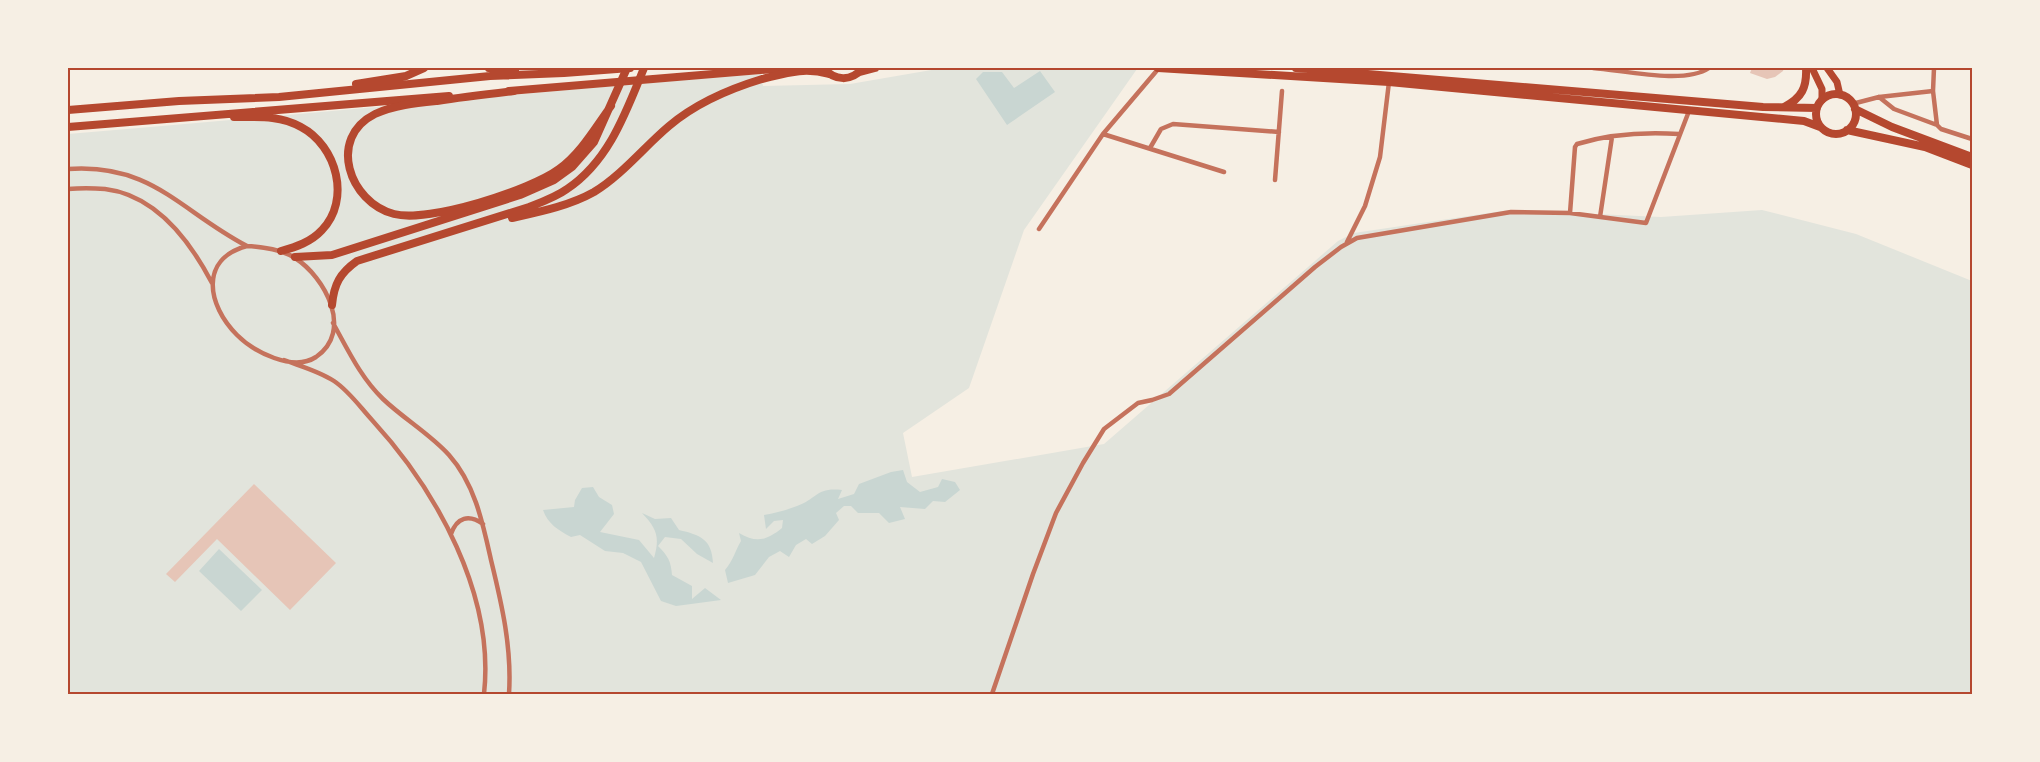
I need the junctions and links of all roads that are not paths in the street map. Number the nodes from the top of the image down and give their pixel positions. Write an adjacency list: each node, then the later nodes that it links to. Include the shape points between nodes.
1 (424, 68): 23 (main road)
2 (489, 68): 18 (main road)
3 (628, 68): 18 (main road); 27 (highway)
4 (644, 68): 52 (highway, via 614,136 585,174 571,186 529,207)
5 (786, 68): 20 (main road)
6 (875, 68): 17 (main road)
7 (1159, 68): 19 (main road); 39 (street)
8 (1296, 68): 29 (main road)
9 (1593, 68): 10 (street)
10 (1612, 68): 11 (street, via 1667,76)
11 (1709, 68)
12 (1806, 68): 29 (main road, via 1800,97)
13 (1812, 68): 26 (main road, via 1822,89)
14 (1827, 68): 24 (main road)
15 (1934, 68): 22 (street)
16 (824, 69): 17 (main road, via 844,78); 52 (highway, via 784,74 720,94 694,107 605,184 572,202)
17 (860, 70)
18 (522, 74): 23 (main road)
19 (1389, 82): 32 (main road); 54 (street, via 1380,157 1365,206)
20 (514, 91): 27 (highway, via 400,105 366,119 348,152 356,187 370,202 404,216 464,207 532,184 558,170 578,152); 33 (main road)
21 (1282, 91): 38 (street)
22 (1933, 91): 25 (street); 34 (street)
23 (326, 93): 31 (main road)
24 (1840, 95): 26 (main road); 28 (main road)
25 (1879, 97): 28 (street); 34 (street, via 1894,109)
26 (1822, 100): 30 (main road)
27 (611, 106): 57 (highway, via 599,134 580,159 543,186 332,255)
28 (1854, 106): 37 (main road, via 1854,121); 44 (main road, via 1892,127)
29 (1782, 108): 30 (main road)
30 (1817, 108): 36 (main road)
31 (68, 110)
32 (1689, 111): 36 (main road, via 1804,121); 40 (street)
33 (193, 116): 35 (main road); 56 (main road, via 279,119 304,128 332,160 338,182 333,213 318,234)
34 (1937, 125): 42 (street)
35 (68, 126)
36 (1820, 127): 37 (main road, via 1830,134)
37 (1847, 130): 45 (main road, via 1925,147)
38 (1279, 132): 43 (street, via 1173,124 1161,129); 48 (street)
39 (1103, 134): 43 (street); 53 (street)
40 (1679, 134): 41 (street); 51 (street, via 1646,223)
41 (1612, 137): 50 (street, via 1576,145); 51 (street)
42 (1972, 139)
43 (1150, 148): 47 (street)
44 (1972, 157)
45 (1972, 165)
46 (68, 169): 55 (street, via 95,168 131,175 156,186)
47 (1224, 172)
48 (1275, 180)
49 (68, 189): 58 (street, via 107,189 156,211 198,256)
50 (1570, 213): 51 (street); 54 (street, via 1511,212)
51 (1600, 217)
52 (461, 229): 59 (highway, via 357,261 338,279)
53 (1039, 229)
54 (1347, 242): 66 (street, via 1169,394 1138,403 1104,429 1056,513)
55 (247, 246): 56 (street); 58 (street, via 232,250 218,262)
56 (281, 251): 57 (street)
57 (295, 257): 59 (street, via 324,286)
58 (213, 285): 61 (street, via 222,314 236,334 262,352)
59 (332, 305): 60 (street)
60 (333, 323): 61 (street, via 332,340 324,351 300,362); 62 (street, via 358,368 381,398 449,456 470,489)
61 (284, 360): 63 (street, via 332,380 353,398 397,449)
62 (483, 524): 63 (street, via 465,517); 65 (street, via 505,616)
63 (451, 534): 64 (street, via 481,622 486,654)
64 (484, 694)
65 (509, 694)
66 (992, 694)

